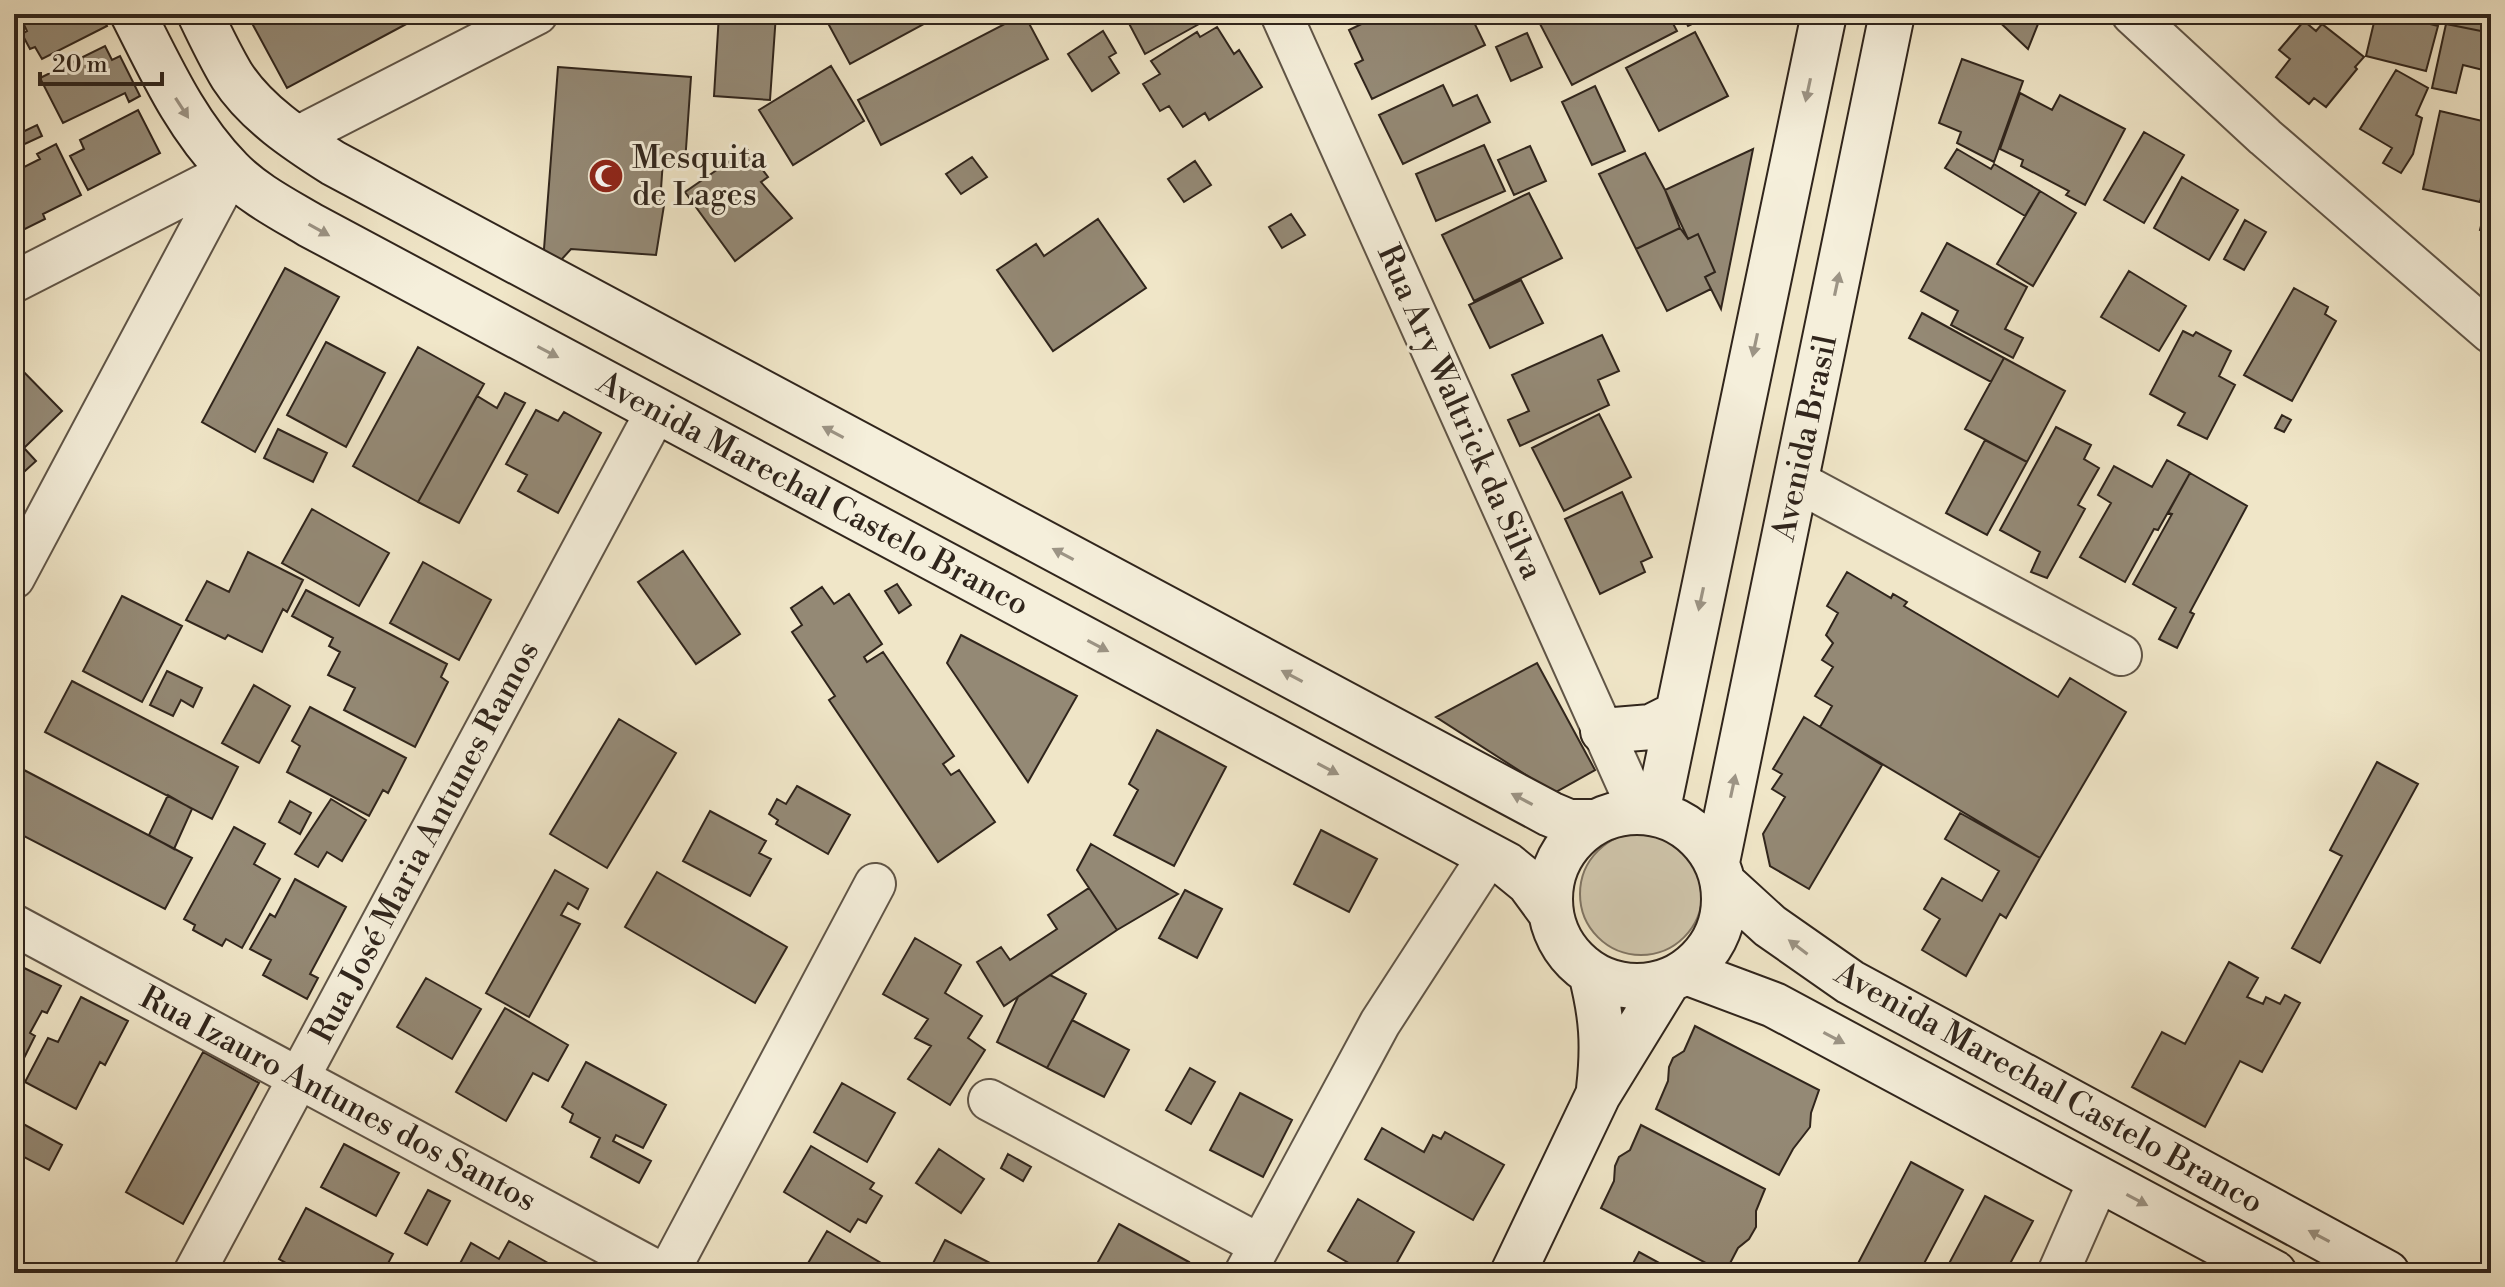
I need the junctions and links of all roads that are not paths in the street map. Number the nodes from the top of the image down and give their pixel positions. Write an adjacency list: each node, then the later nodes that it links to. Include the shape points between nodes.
1 (133, 14): 9 (main road, Avenida Marechal Castelo Branco, one-way to 9, via 174,95)
2 (200, 14): 8 (main road, Avenida Marechal Castelo Branco, via 234,79)
3 (537, 14): 8 (street)
4 (1281, 14): 18 (street, Rua Ary Waltrick da Silva)
5 (1824, 14): 17 (main road, one-way to 17)
6 (1892, 14): 14 (main road, Avenida Brasil, one-way to 6)
7 (2132, 14): 12 (street)
8 (295, 138): 10 (main road, Avenida Marechal Castelo Branco)
9 (231, 171): 10 (main road); 11 (street); 13 (main road, Avenida Marechal Castelo Branco, one-way to 13, via 310,225); 15 (street)
10 (424, 214): 20 (main road, Avenida Marechal Castelo Branco, one-way to 10, via 1569,822 1550,814)
11 (14, 282)
12 (2491, 333)
13 (657, 410): 21 (main road, Avenida Marechal Castelo Branco, one-way to 21); 28 (street, Rua José Maria Antunes Ramos)
14 (1796, 481): 16 (street); 22 (main road, Avenida Brasil, one-way to 14)
15 (14, 578)
16 (2121, 655)
17 (1677, 714): 18 (main road, via 1651,727); 19 (main road)
18 (1603, 731): 19 (street, Rua Ary Waltrick da Silva)
19 (1648, 812): 20 (main road, via 1615,814); 22 (main road, via 1681,823 1702,840)
20 (1594, 822): 24 (main road, via 1558,861 1550,886)
21 (1489, 855): 24 (main road, Avenida Marechal Castelo Branco, via 1529,883); 32 (street, via 1380,1023)
22 (1721, 873): 27 (main road, via 1725,909 1718,933 1705,955); 39 (main road, Avenida Marechal Castelo Branco, one-way to 22, via 1850,982 1770,926)
23 (875, 884): 35 (street)
24 (1551, 913): 26 (main road, via 1558,936)
25 (14, 925): 28 (street, Rua Izauro Antunes dos Santos)
26 (1591, 973): 27 (main road, via 1642,987); 29 (main road, via 1604,1048)
27 (1677, 977): 29 (main road); 31 (main road, Avenida Marechal Castelo Branco, one-way to 31, via 1774,1005)
28 (298, 1078): 33 (street, Rua José Maria Antunes Ramos); 34 (street, Rua Izauro Antunes dos Santos)
29 (1598, 1095): 36 (main road)
30 (989, 1100): 32 (street)
31 (2099, 1180): 37 (street); 38 (main road, Avenida Marechal Castelo Branco, one-way to 38)
32 (1253, 1259)
33 (194, 1273)
34 (661, 1273)
35 (668, 1273)
36 (1513, 1273)
37 (2058, 1273)
38 (2274, 1273)
39 (2387, 1273)

